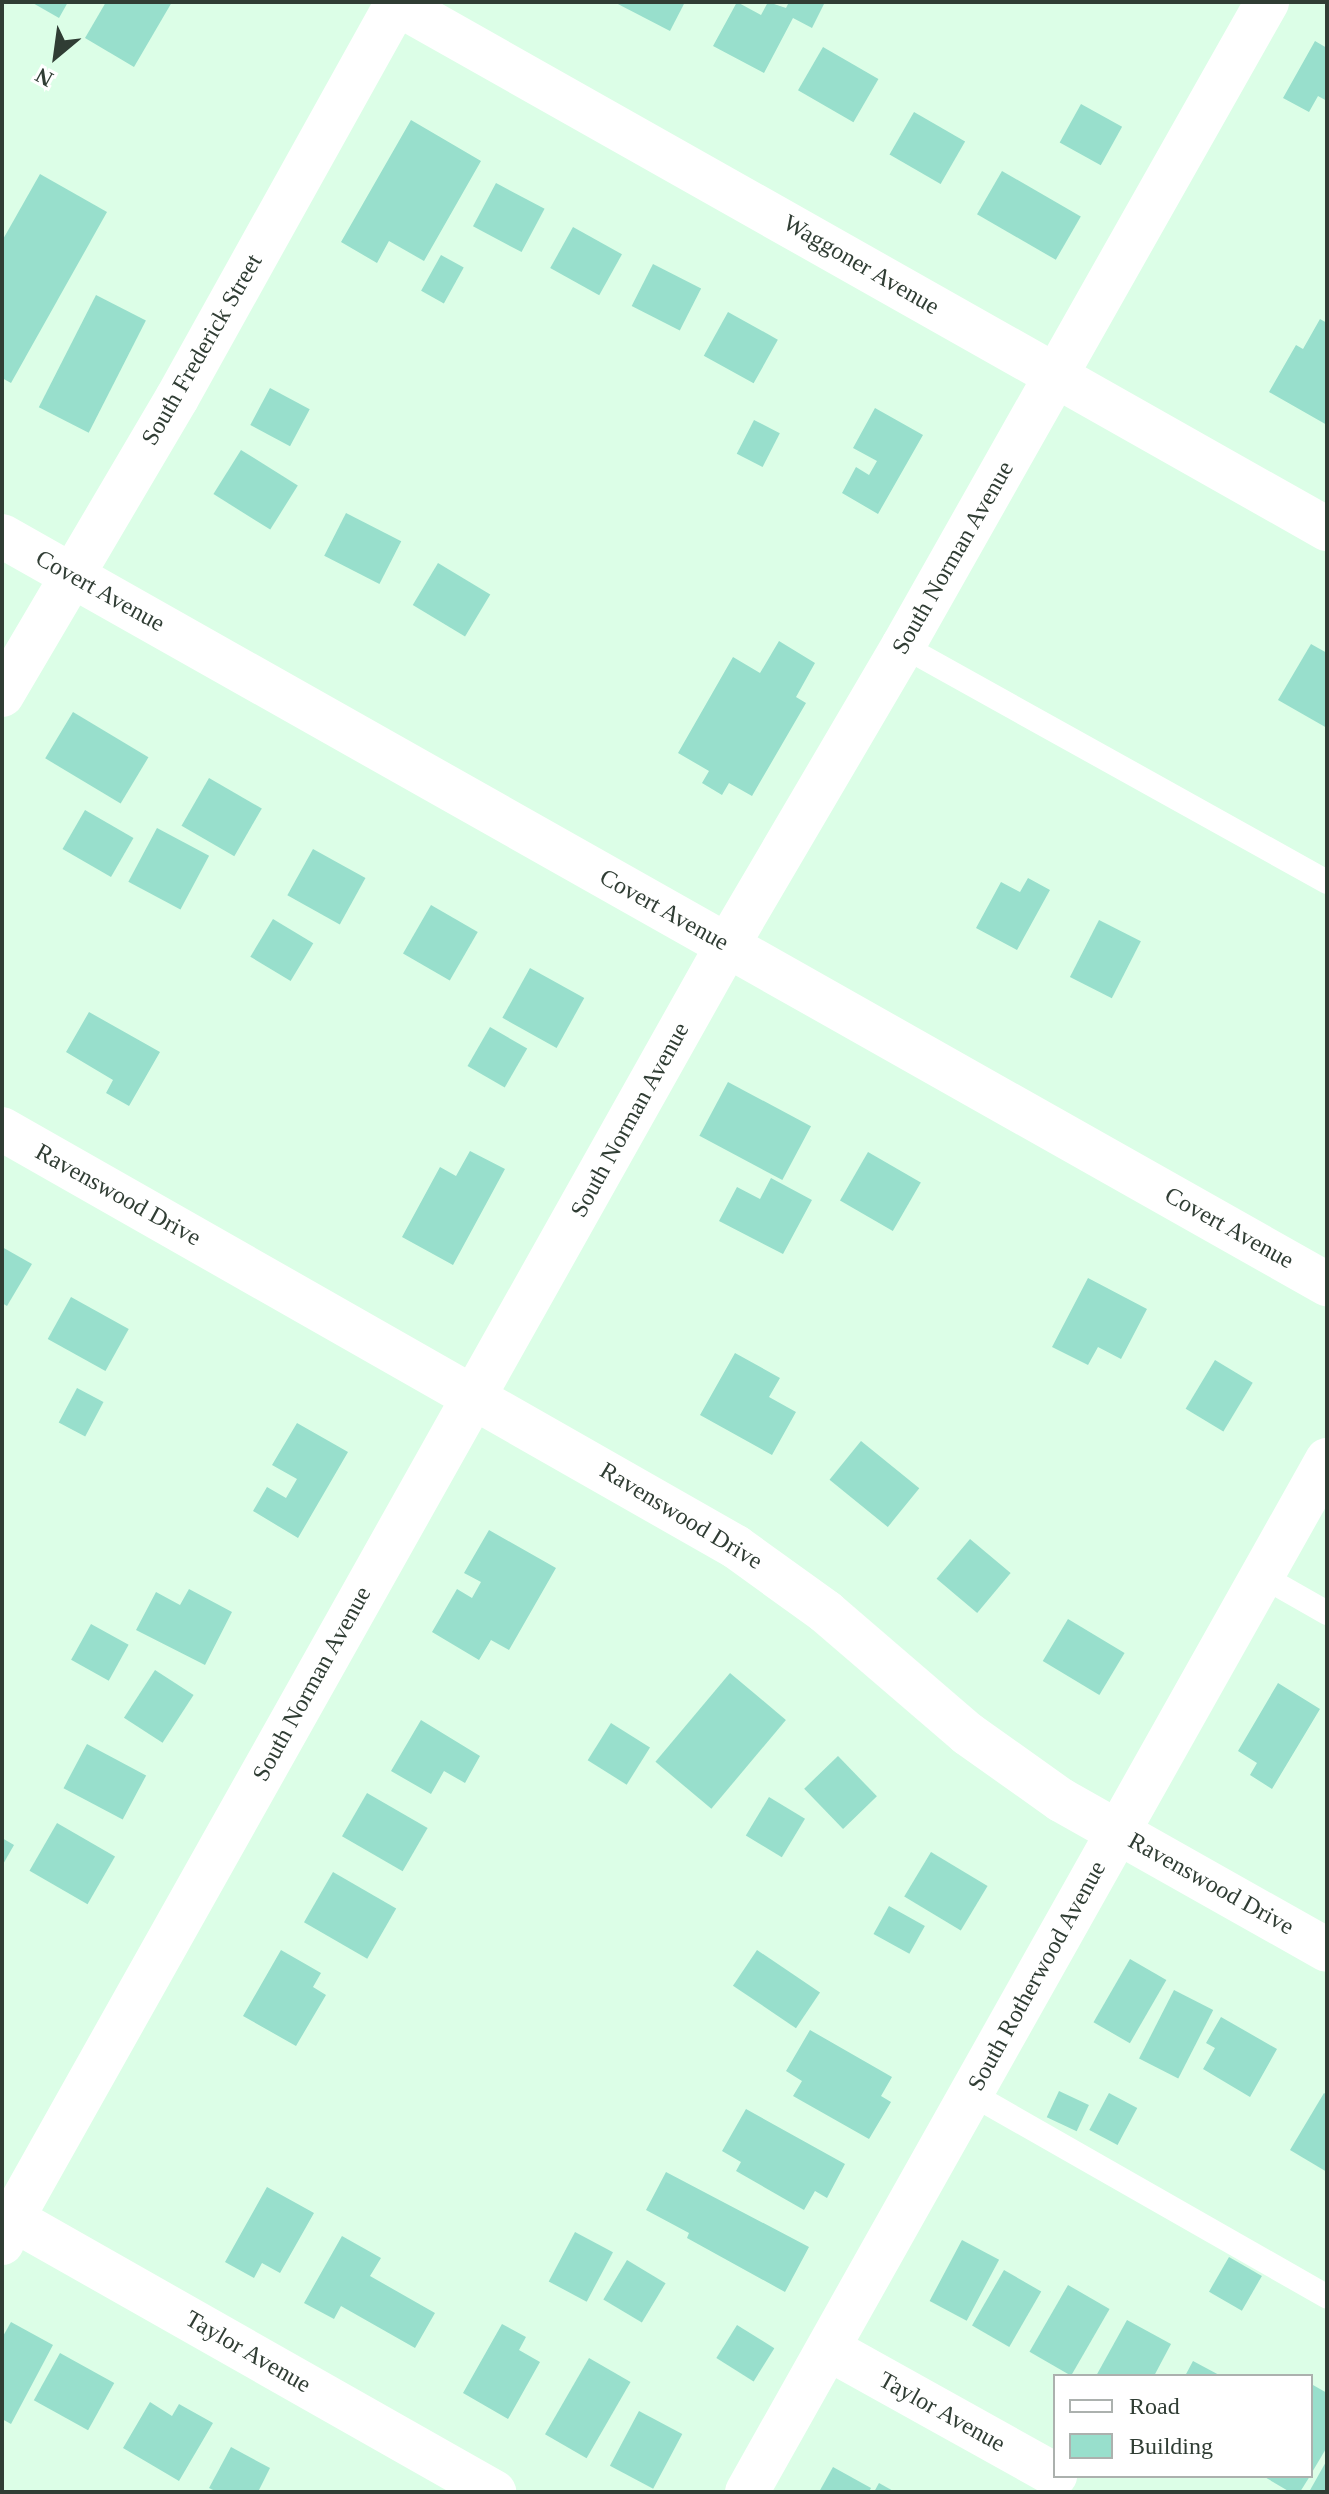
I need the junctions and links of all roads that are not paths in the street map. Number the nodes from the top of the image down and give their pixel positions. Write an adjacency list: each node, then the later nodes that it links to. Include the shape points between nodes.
1 (396, 2): 3 (street, Waggoner Avenue); 6 (street, South Frederick Street, via 177,398)
2 (1267, 2): 3 (street, South Norman Avenue)
3 (1057, 377): 4 (street, Waggoner Avenue); 7 (street, South Norman Avenue)
4 (1327, 529)
5 (2, 536): 6 (street, Covert Avenue)
6 (70, 574): 8 (street, South Frederick Street); 10 (street, Covert Avenue)
7 (903, 646): 9 (lane); 10 (street, South Norman Avenue)
8 (2, 695)
9 (1327, 882)
10 (727, 946): 12 (street, Covert Avenue); 13 (street, South Norman Avenue)
11 (2, 1129): 13 (street, Ravenswood Drive)
12 (1327, 1284)
13 (474, 1396): 17 (street, Ravenswood Drive, via 787,1581 968,1734 1061,1800); 20 (street, South Norman Avenue)
14 (1327, 1460): 15 (street, South Rotherwood Avenue)
15 (1262, 1576): 16 (lane); 17 (street, South Rotherwood Avenue)
16 (1327, 1613)
17 (1118, 1832): 18 (street, Ravenswood Drive); 19 (street, South Rotherwood Avenue)
18 (1327, 1950)
19 (970, 2093): 21 (lane); 22 (street, South Rotherwood Avenue)
20 (5, 2225): 25 (street, Taylor Avenue)
21 (1327, 2297)
22 (829, 2349): 23 (street, Taylor Avenue); 26 (street, South Rotherwood Avenue)
23 (1053, 2473)
24 (1061, 2478): 27 (street, Taylor Avenue)
25 (494, 2492)
26 (747, 2492)
27 (1086, 2492)

